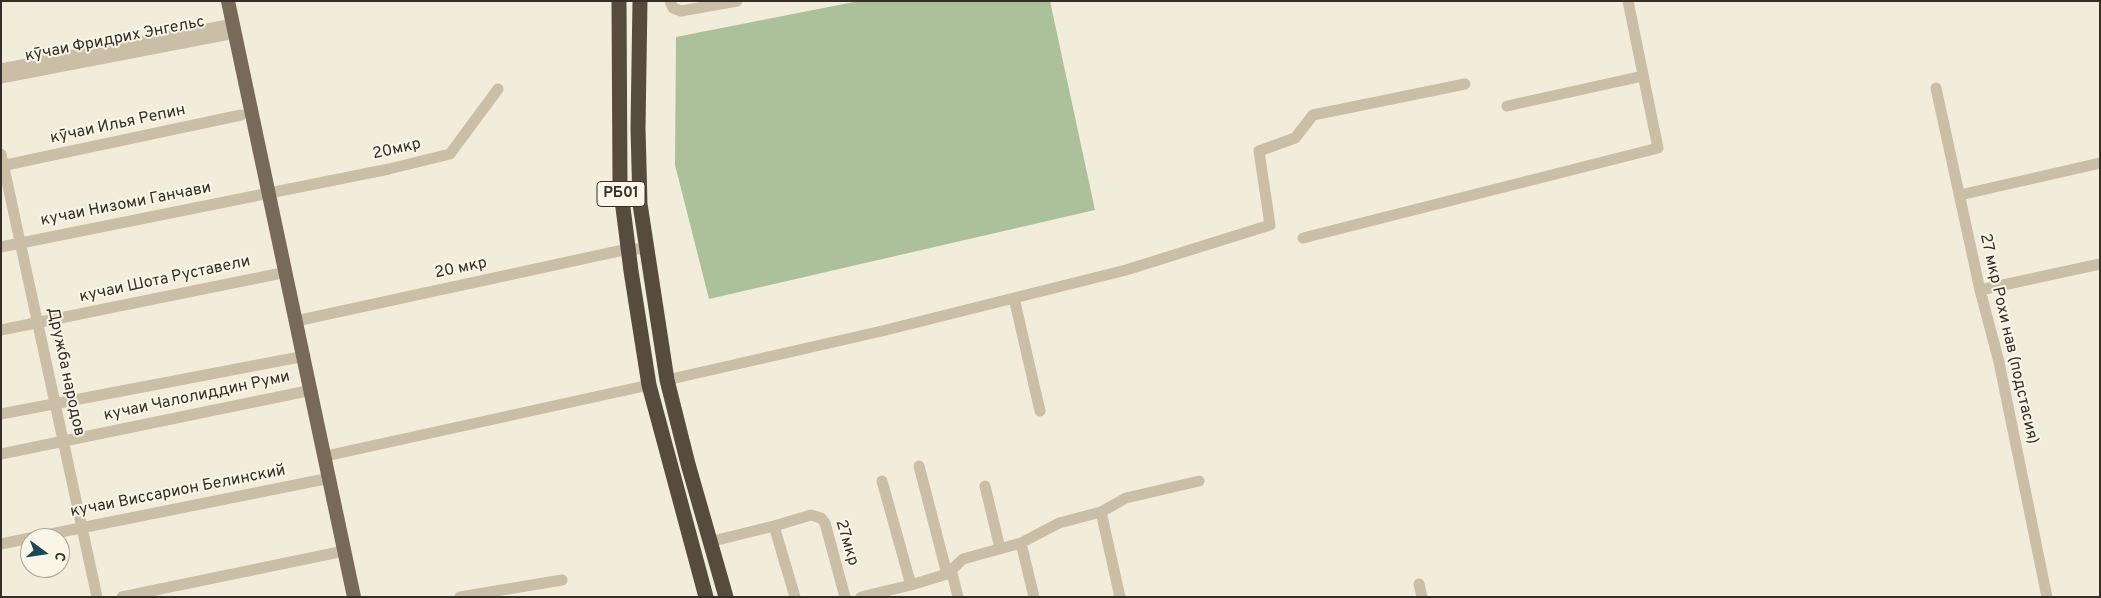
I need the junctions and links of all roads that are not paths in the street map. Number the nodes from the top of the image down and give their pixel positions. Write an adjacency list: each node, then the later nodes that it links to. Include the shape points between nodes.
1 (228, 1): 7 (main road)
2 (619, 1): 23 (highway, РБ01, via 620,184)
3 (640, 1): 24 (highway, РБ01, via 640,204)
4 (670, 1): 5 (street, via 673,8 682,11)
5 (737, 1)
6 (1628, 1): 9 (street)
7 (234, 28): 8 (street, кӯчаи Фридрих Энгельс); 10 (street, кӯчаи Фридрих Энгельс); 18 (main road)
8 (1, 69)
9 (1643, 76): 14 (street); 20 (street, via 1658,148)
10 (1, 78)
11 (1465, 84): 28 (street, via 1313,115 1295,138 1259,151 1270,225 1126,270)
12 (1936, 88): 19 (street, 27 мкр Рохи нав (подстасия))
13 (498, 89): 18 (street, 20мкр, via 450,154)
14 (1507, 106)
15 (241, 115): 16 (street, кӯчаи Илья Репин)
16 (2, 162): 21 (street, Дружба народов)
17 (2100, 163): 19 (street)
18 (266, 193): 21 (street, кучаи Низоми Ганчави); 29 (main road)
19 (1960, 195): 27 (street, 27 мкр Рохи нав (подстасия))
20 (1303, 238)
21 (20, 243): 22 (street, кучаи Низоми Ганчави); 30 (street, Дружба народов)
22 (1, 247)
23 (628, 249): 24 (street, 20 мкр); 29 (street, 20 мкр); 34 (highway, РБ01)
24 (647, 249): 33 (highway, РБ01)
25 (2100, 264): 27 (street)
26 (277, 274): 30 (street, кучаи Шота Руставели)
27 (1980, 290): 75 (street, 27 мкр Рохи нав (подстасия), via 1999,362)
28 (1014, 298): 33 (street); 37 (street)
29 (298, 321): 32 (main road)
30 (38, 323): 31 (street, кучаи Шота Руставели); 36 (street, Дружба народов)
31 (1, 330)
32 (304, 356): 35 (main road); 36 (street, кучаи Чалолиддин Руми)
33 (667, 380): 52 (highway, РБ01)
34 (649, 385): 41 (street); 66 (highway, РБ01)
35 (312, 390): 39 (street, кучаи Чалолиддин Руми); 41 (main road)
36 (55, 403): 38 (street, кучаи Чалолиддин Руми); 39 (street, Дружба народов)
37 (1040, 410)
38 (1, 414)
39 (63, 441): 40 (street, кучаи Чалолиддин Руми); 49 (street, Дружба народов)
40 (1, 454)
41 (326, 456): 43 (main road)
42 (918, 466): 57 (street)
43 (330, 478): 49 (street, кучаи Виссарион Белинский); 56 (main road)
44 (882, 481): 60 (street)
45 (1199, 481): 47 (street, via 1126,498)
46 (985, 486): 55 (street)
47 (1101, 512): 53 (street, via 1059,524); 73 (street)
48 (774, 526): 52 (street, 27мкр); 68 (street); 69 (street, 27мкр, via 811,515 821,518)
49 (82, 528): 50 (street, кучаи Виссарион Белинский); 62 (street, Дружба народов)
50 (70, 530)
51 (20, 540): 54 (street, кучаи Виссарион Белинский)
52 (709, 542): 67 (highway, РБ01)
53 (1021, 543): 55 (street); 72 (street)
54 (1, 544)
55 (1000, 548): 57 (street, via 963,559)
56 (344, 551): 63 (street); 64 (main road)
57 (949, 572): 60 (street); 71 (street)
58 (562, 580): 65 (street)
59 (1419, 584): 74 (street)
60 (911, 586): 61 (street)
61 (897, 592): 70 (street)
62 (97, 597)
63 (122, 597)
64 (354, 597)
65 (460, 597)
66 (706, 597)
67 (726, 597)
68 (795, 597)
69 (845, 597)
70 (862, 597)
71 (958, 597)
72 (1034, 597)
73 (1120, 597)
74 (1422, 597)
75 (2046, 597)

